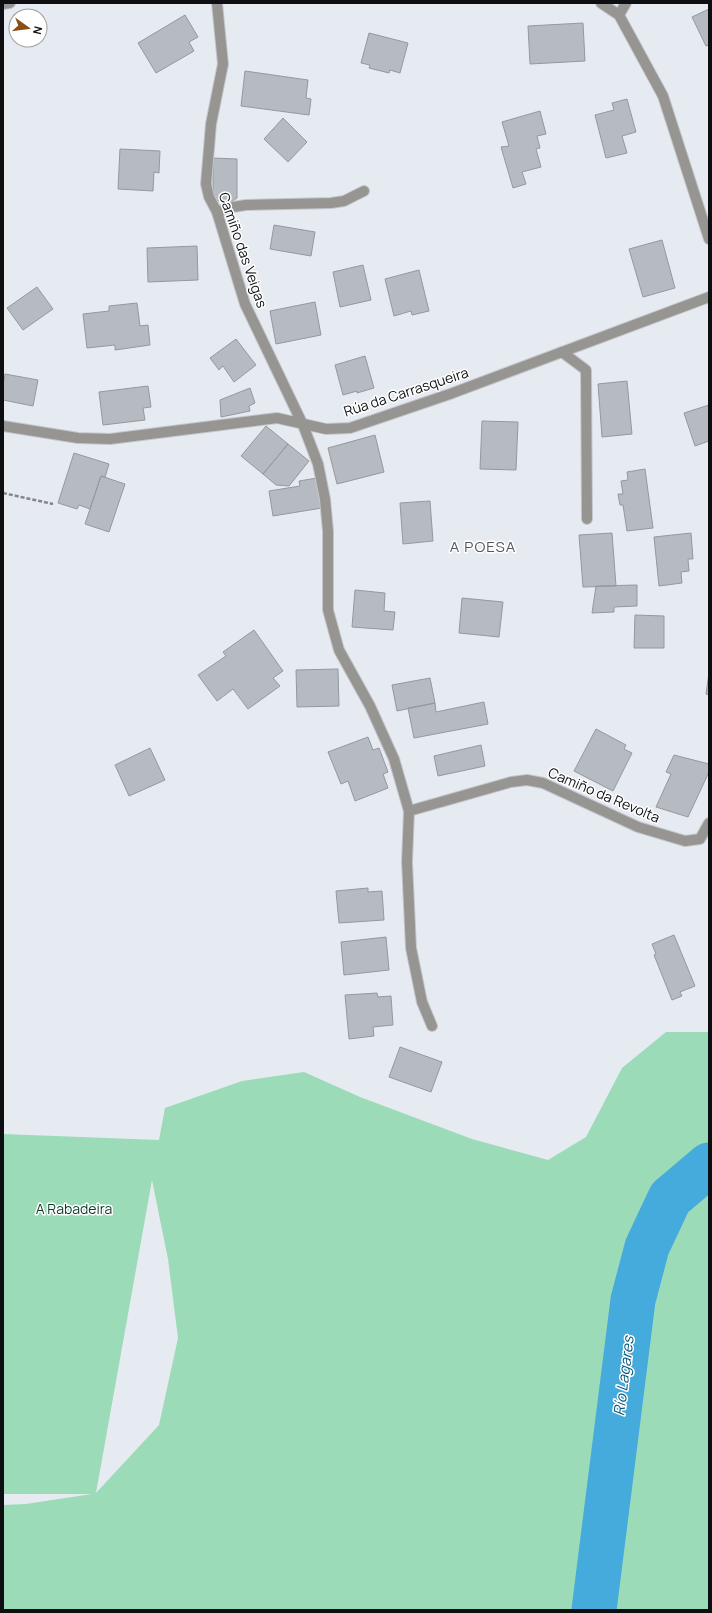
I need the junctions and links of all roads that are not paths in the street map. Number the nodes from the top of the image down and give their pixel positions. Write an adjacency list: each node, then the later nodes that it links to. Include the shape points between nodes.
1 (10, 3): 5 (street)
2 (217, 3): 8 (street, Camiño das Veigas, via 223,64 210,124 206,184 208,197)
3 (601, 3): 6 (street)
4 (626, 3): 6 (street)
5 (3, 4)
6 (619, 15): 9 (street, via 663,96)
7 (364, 191): 8 (street, via 344,201 331,203 246,205)
8 (217, 212): 12 (street, Camiño das Veigas, via 245,304)
9 (709, 239)
10 (709, 297): 11 (street, Rúa da Carrasqueira)
11 (562, 352): 12 (street, Rúa da Carrasqueira, via 350,428 326,429); 14 (street, via 586,370)
12 (303, 425): 13 (street, Rúa da Carrasqueira, via 277,418 110,439 78,438); 15 (street, Camiño das Veigas, via 318,464 325,499 328,531 328,610 339,650 370,706 394,759)
13 (3, 426)
14 (587, 519)
15 (409, 811): 16 (street, Camiño da Revolta, via 511,782 527,780 543,783 638,827 685,841 700,840); 17 (street, Camiño das Veigas, via 407,862 411,948 422,1002)
16 (709, 823)
17 (432, 1026)

